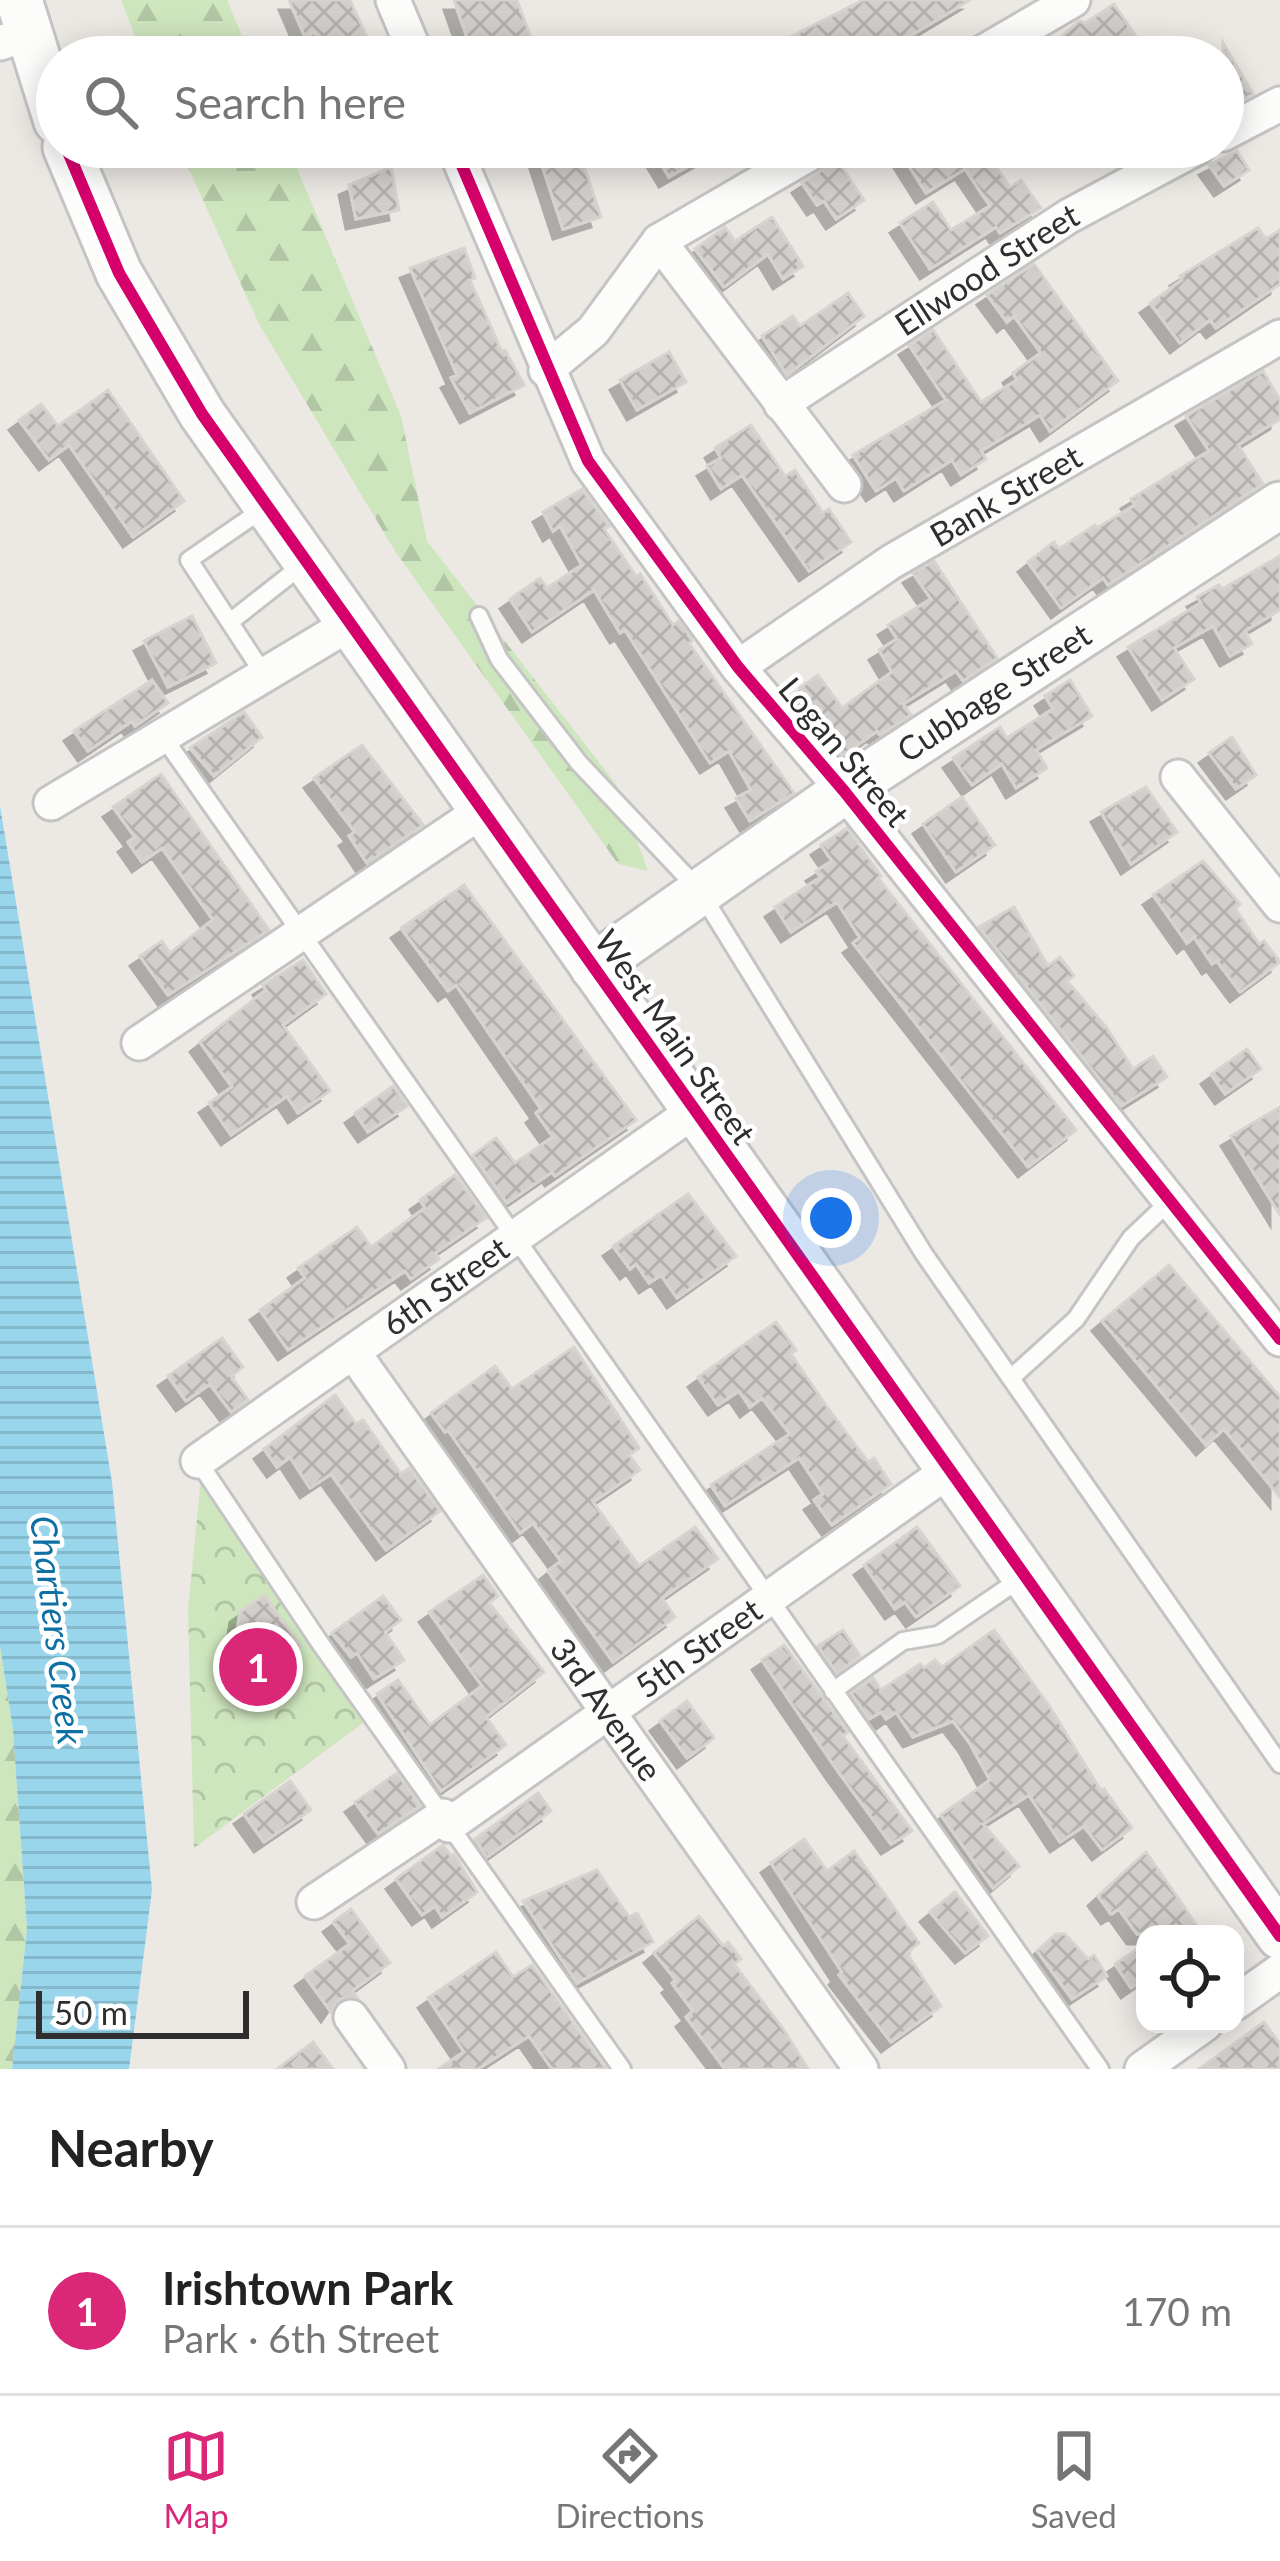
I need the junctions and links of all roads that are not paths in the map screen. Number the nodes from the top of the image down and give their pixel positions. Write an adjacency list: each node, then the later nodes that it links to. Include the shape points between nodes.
1 (393, 0): 4 (street)
2 (1073, 0): 5 (street)
3 (19, 19): 6 (main road)
4 (408, 36)
5 (1011, 36)
6 (36, 65)
7 (1280, 104): 8 (street)
8 (1244, 123)
9 (75, 168): 18 (main road, West Main Street, via 158,344)
10 (463, 168): 15 (street, Logan Street)
11 (785, 168): 13 (street)
12 (1159, 168): 16 (street, Ellwood Street, via 1069,216)
13 (659, 241): 15 (street, via 593,331); 16 (street)
14 (1280, 337): 24 (street, Bank Street, via 891,562)
15 (546, 370): 24 (street, Logan Street, via 588,461)
16 (782, 404): 17 (street)
17 (844, 485)
18 (267, 506): 20 (main road, West Main Street); 22 (lane, via 189,560)
19 (1279, 508): 28 (main road, Cubbage Street)
20 (307, 562): 22 (lane); 23 (main road, West Main Street)
21 (479, 616): 31 (lane, via 500,659 579,764)
22 (230, 622): 25 (lane)
23 (351, 623): 25 (street); 30 (main road, West Main Street)
24 (738, 668): 28 (street, Logan Street)
25 (266, 676): 26 (street)
26 (164, 738): 29 (street); 33 (lane)
27 (1178, 777): 32 (street)
28 (844, 791): 31 (main road, Cubbage Street); 37 (street, Logan Street)
29 (52, 803)
30 (482, 810): 33 (street); 34 (main road, West Main Street)
31 (699, 890): 34 (main road, Cubbage Street); 41 (lane, via 924,1254)
32 (1280, 905)
33 (301, 934): 35 (street); 38 (lane)
34 (593, 967): 36 (main road, West Main Street)
35 (139, 1042)
36 (694, 1111): 38 (street, 6th Street); 43 (main road, West Main Street)
37 (1170, 1201): 39 (street, Logan Street); 41 (lane, via 1131,1238 1076,1319)
38 (514, 1238): 40 (street, 6th Street); 45 (lane)
39 (1280, 1339)
40 (353, 1352): 42 (street, 6th Street); 47 (street, 3rd Avenue)
41 (1011, 1378): 48 (lane)
42 (198, 1461): 49 (lane)
43 (948, 1471): 44 (main road, West Main Street); 45 (street, 5th Street)
44 (1023, 1576): 46 (lane, via 938,1635 903,1641); 51 (main road, West Main Street)
45 (767, 1599): 46 (lane); 47 (street, 5th Street)
46 (833, 1691): 59 (lane)
47 (610, 1713): 49 (street, 5th Street); 58 (street, 3rd Avenue)
48 (1280, 1764)
49 (446, 1820): 50 (street, 5th Street); 57 (lane)
50 (314, 1902)
51 (1280, 1936)
52 (1280, 1971): 53 (street)
53 (1244, 1997)
54 (351, 2017): 56 (street)
55 (1192, 2033): 60 (street)
56 (388, 2069)
57 (622, 2069)
58 (861, 2069)
59 (1100, 2069)
60 (1142, 2069)

